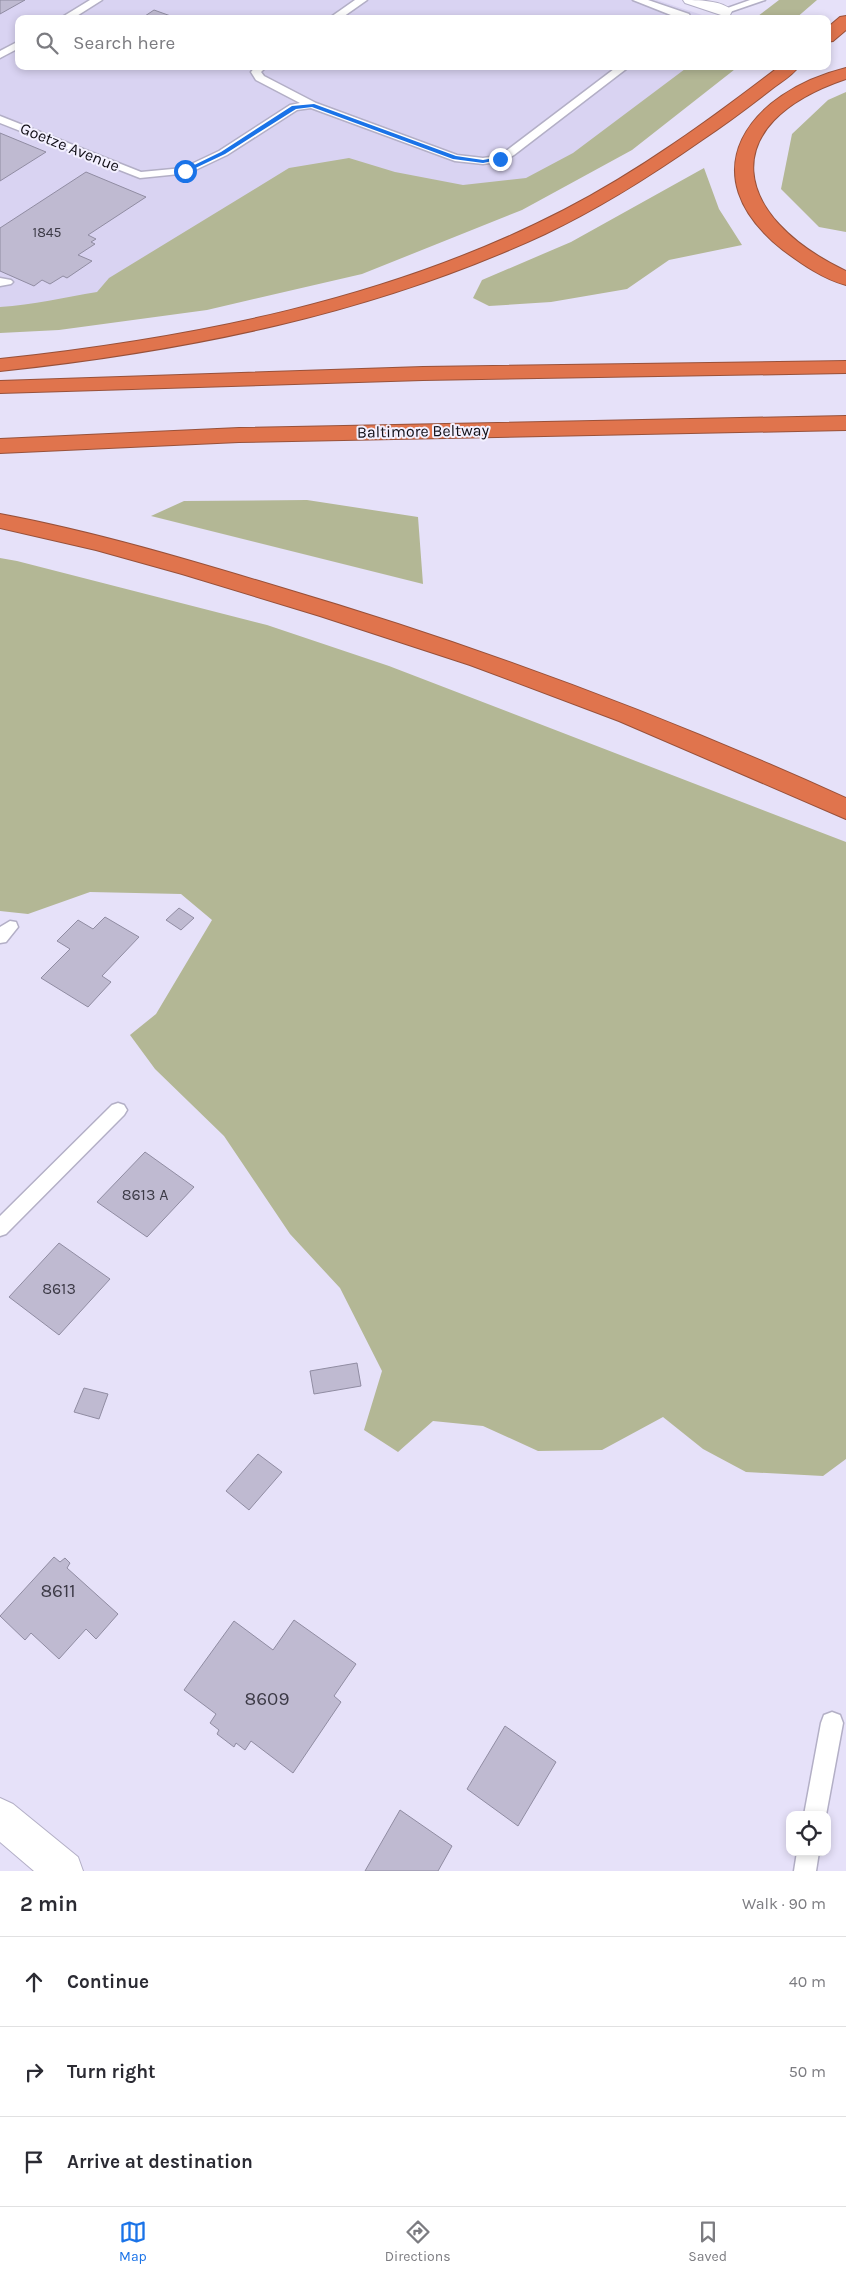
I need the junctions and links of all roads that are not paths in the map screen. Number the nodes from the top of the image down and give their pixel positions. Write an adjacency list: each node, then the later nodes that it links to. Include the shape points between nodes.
1 (97, 0): 7 (lane)
2 (362, 0): 8 (lane)
3 (638, 0): 9 (lane)
4 (691, 0): 6 (street)
5 (760, 0): 6 (lane)
6 (724, 11)
7 (71, 15)
8 (339, 15)
9 (684, 15)
10 (846, 21): 11 (highway)
11 (831, 34)
12 (15, 46): 13 (lane)
13 (0, 55)
14 (258, 70): 18 (lane, via 260,78)
15 (619, 70): 18 (lane, via 510,153 500,159 483,161 455,158)
16 (786, 70): 21 (highway, via 658,163 538,230 468,260 351,300 203,336 116,352)
17 (846, 73): 20 (highway, via 802,88 763,119 744,155 744,174 748,192 759,213 775,232 798,252)
18 (312, 105): 19 (lane, Goetze Avenue, via 294,107 223,153 185,171 140,175)
19 (0, 118)
20 (846, 279)
21 (0, 365)
22 (846, 367): 23 (highway, via 582,369)
23 (0, 387)
24 (846, 423): 25 (highway, Baltimore Beltway, via 239,435)
25 (0, 446)
26 (0, 522): 27 (highway, via 115,547 440,645 665,730)
27 (846, 809)
28 (118, 1110): 29 (lane)
29 (0, 1228)
30 (832, 1723): 31 (lane)
31 (816, 1811)
32 (0, 1816): 34 (street)
33 (807, 1856): 35 (lane)
34 (64, 1871)
35 (805, 1871)

